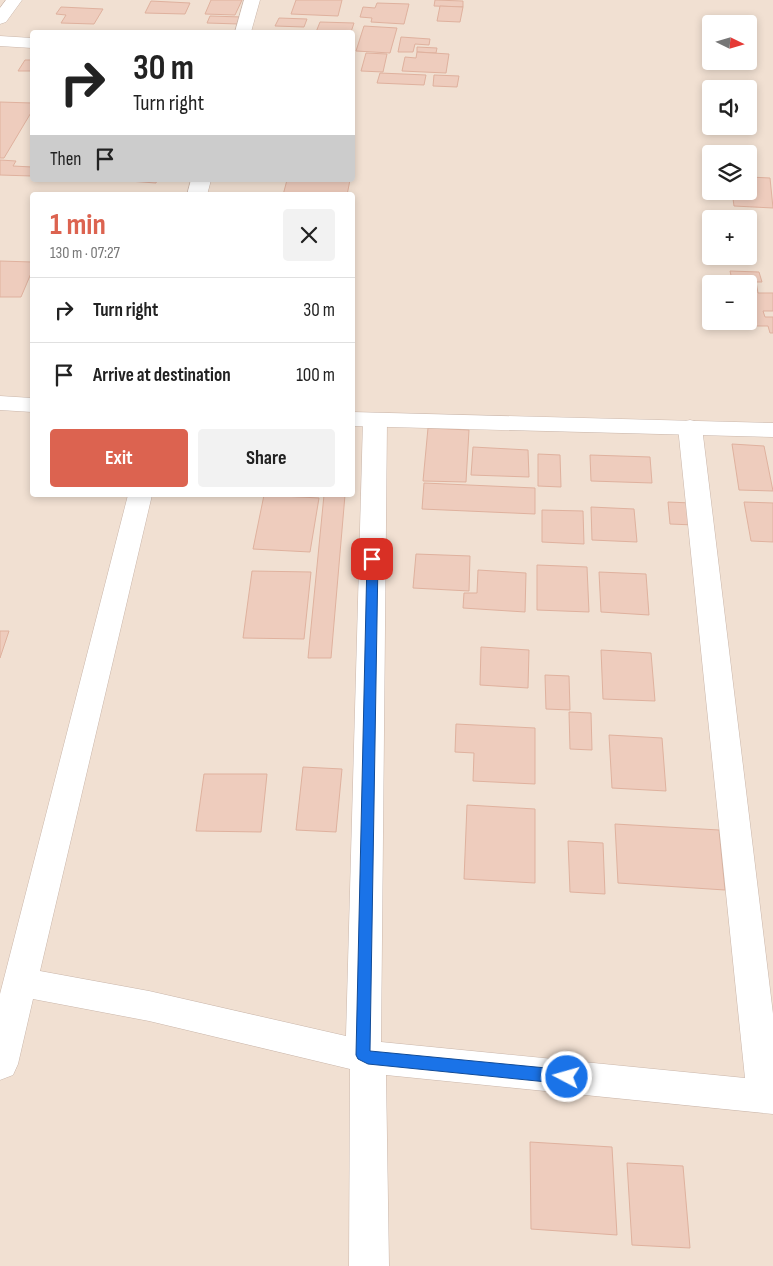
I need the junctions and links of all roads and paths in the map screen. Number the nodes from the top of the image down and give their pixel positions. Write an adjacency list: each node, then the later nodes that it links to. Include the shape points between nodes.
1 (14, 0): 3 (street)
2 (252, 0): 4 (street)
3 (0, 19)
4 (243, 30)
5 (0, 41): 6 (street)
6 (30, 43)
7 (0, 403): 8 (street)
8 (30, 404)
9 (364, 420): 10 (street); 14 (street)
10 (690, 427): 11 (street); 16 (street)
11 (773, 430)
12 (140, 497): 13 (street)
13 (19, 982): 14 (street, via 149,1006); 15 (street)
14 (366, 1056): 16 (street); 17 (street)
15 (0, 1064)
16 (769, 1097)
17 (369, 1266)

